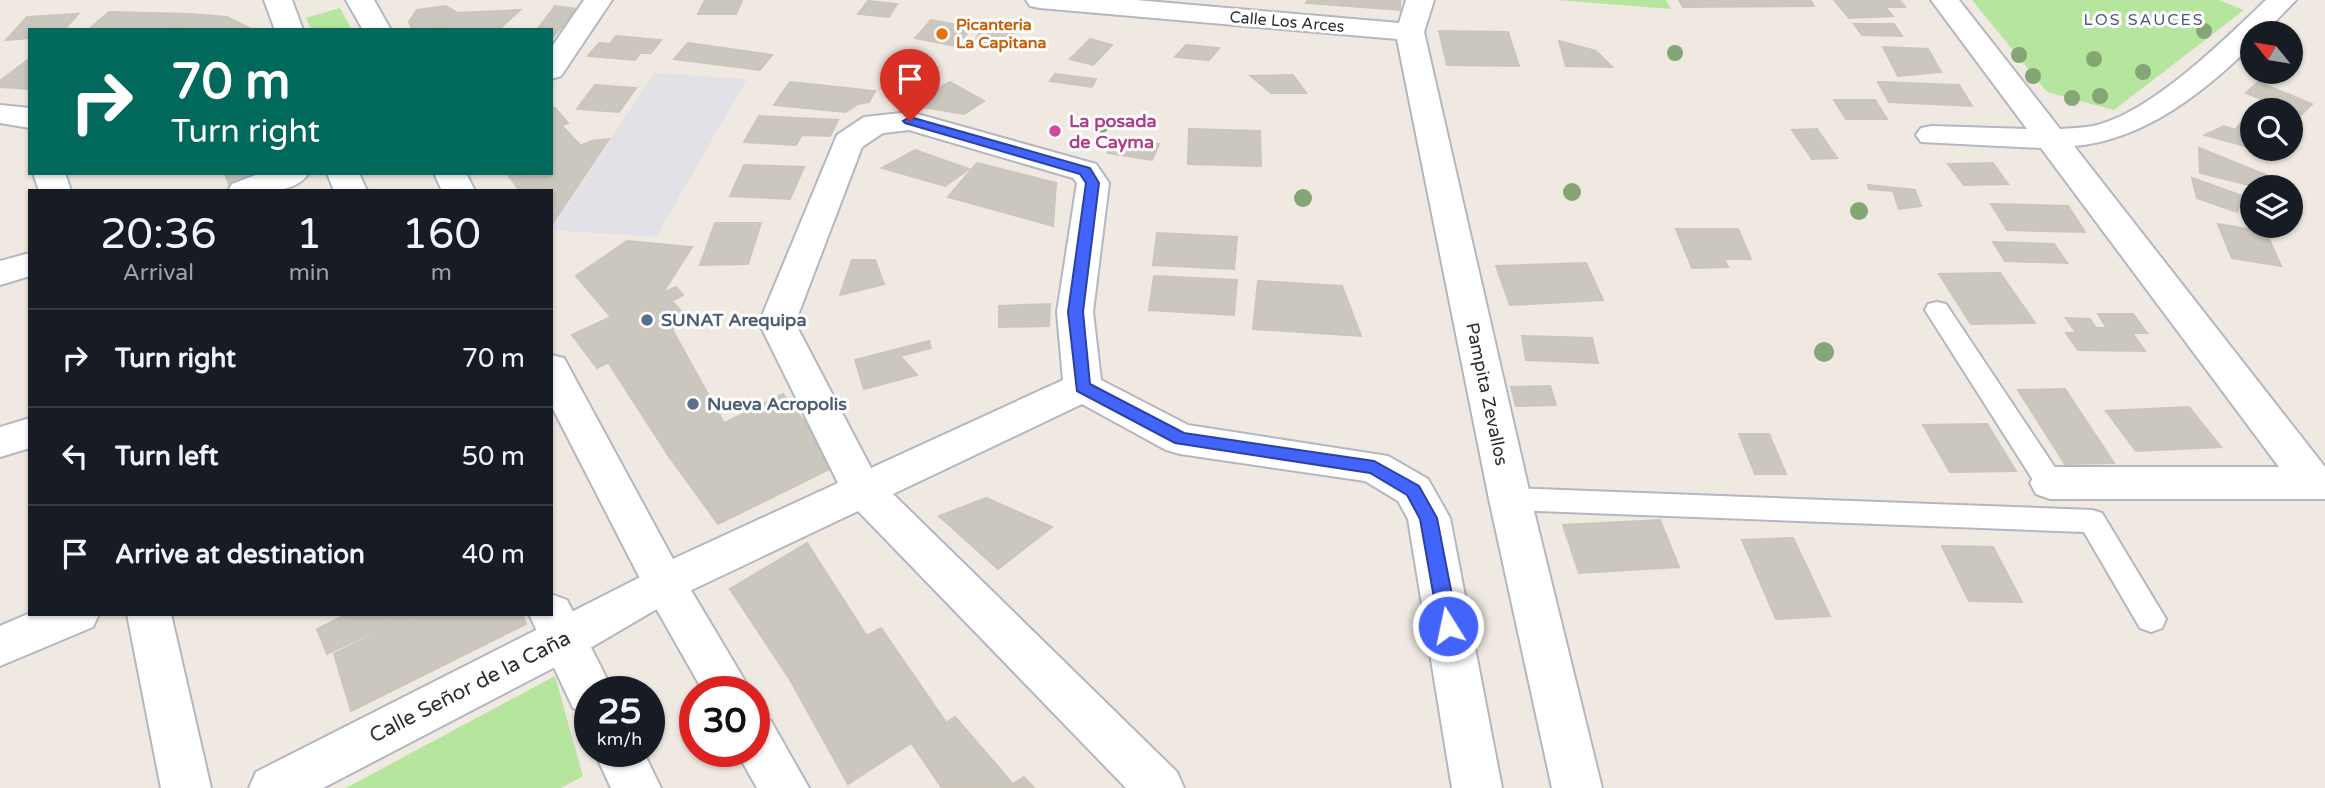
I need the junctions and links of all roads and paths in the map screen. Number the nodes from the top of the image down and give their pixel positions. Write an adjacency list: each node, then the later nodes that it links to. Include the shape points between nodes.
1 (278, 0): 9 (street)
2 (360, 0): 10 (street)
3 (598, 0): 11 (street)
4 (1040, 0): 7 (street, Calle Los Arces)
5 (1945, 0): 15 (street)
6 (2275, 1): 15 (street, via 2212,68 2133,122 2097,135)
7 (1111, 3): 8 (street, Calle Los Arces)
8 (1415, 16): 28 (street, Pampita Zevallos)
9 (288, 28)
10 (376, 28)
11 (553, 67)
12 (0, 114): 13 (street)
13 (28, 118)
14 (1932, 135): 15 (street)
15 (2051, 139): 26 (street)
16 (288, 175): 17 (street)
17 (249, 189)
18 (28, 265): 19 (street)
19 (0, 273)
20 (1937, 310): 25 (lane)
21 (553, 372): 29 (street)
22 (1083, 387): 27 (street, Calle Señor de la Caña); 27 (street, via 1075,312 1093,183 1085,171 910,121 875,124 848,142 778,323); 44 (street, via 1180,439 1374,467 1413,490 1429,518)
23 (28, 434): 24 (street)
24 (0, 442)
25 (2050, 483): 26 (street)
26 (2320, 484)
27 (862, 489): 29 (street, Calle Señor de la Caña); 43 (street)
28 (1510, 499): 32 (lane, via 2092,521); 45 (street, Pampita Zevallos)
29 (664, 583): 33 (street, Calle Señor de la Caña); 36 (street)
30 (72, 616): 34 (street)
31 (149, 616): 39 (street)
32 (2151, 620)
33 (557, 626): 35 (street); 40 (street, Calle Señor de la Caña)
34 (0, 646)
35 (582, 676)
36 (718, 676)
37 (770, 763): 42 (street)
38 (626, 767): 41 (street)
39 (186, 788)
40 (274, 788)
41 (636, 788)
42 (785, 788)
43 (1159, 788)
44 (1477, 788)
45 (1577, 788)

